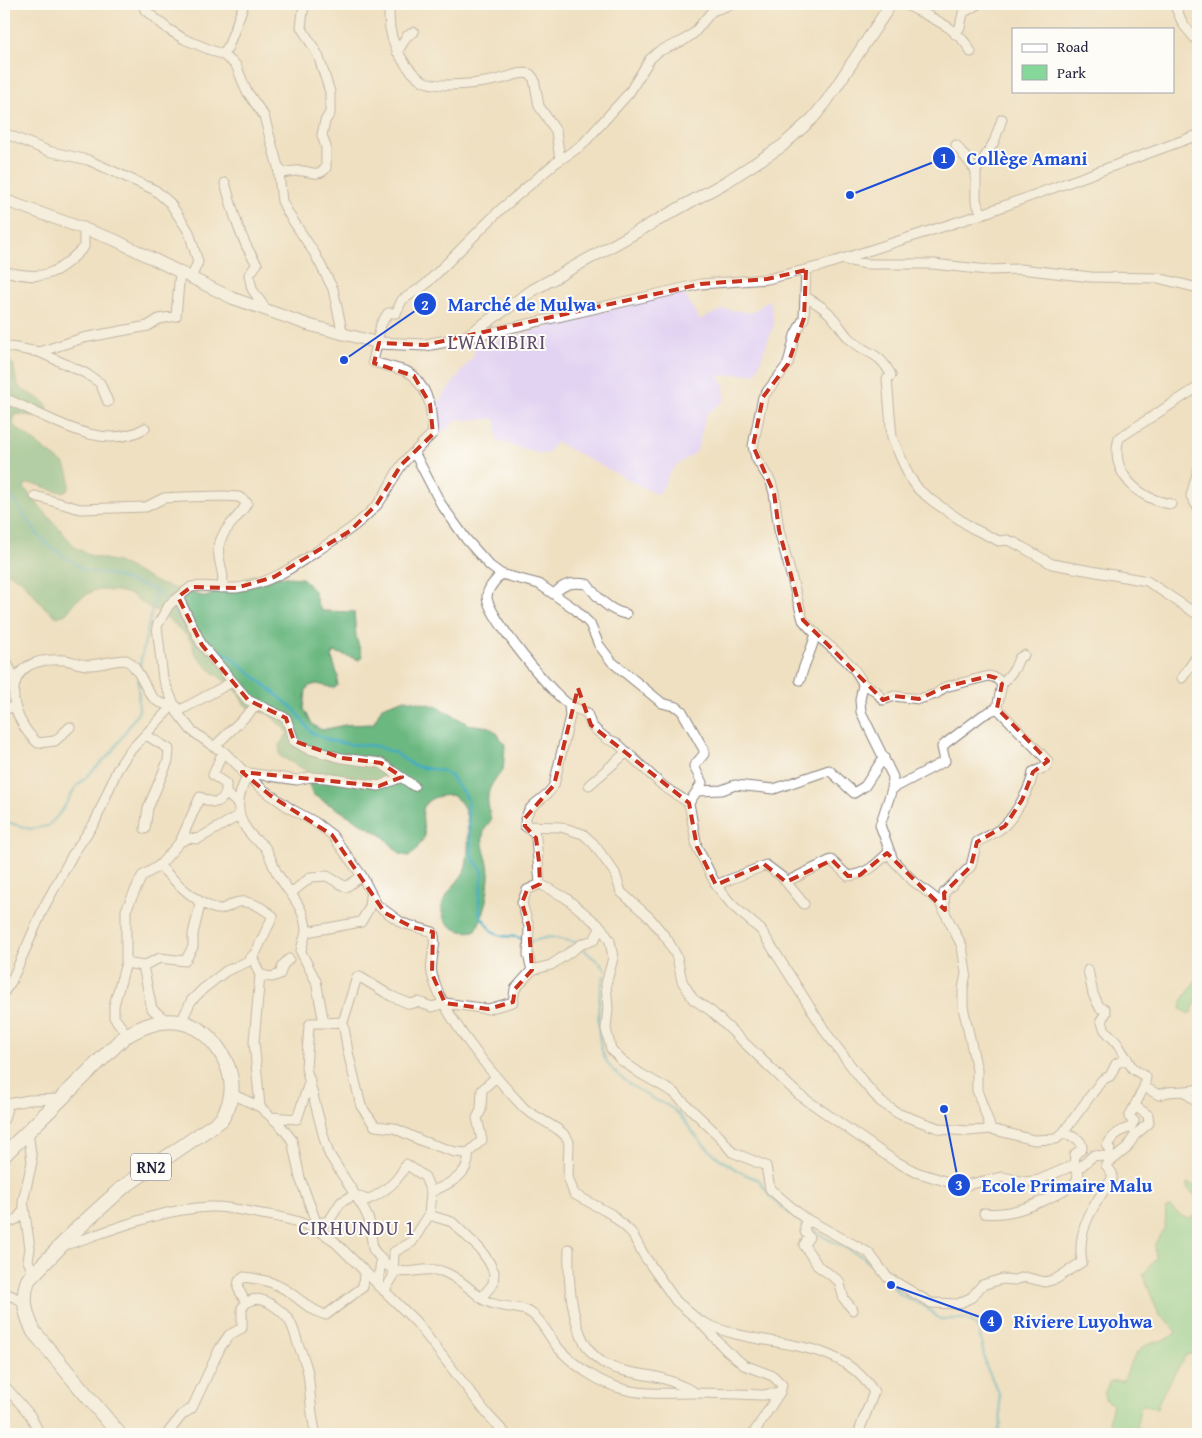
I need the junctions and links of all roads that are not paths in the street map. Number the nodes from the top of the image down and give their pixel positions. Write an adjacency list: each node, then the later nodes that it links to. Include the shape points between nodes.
1 (143, 4): 16 (street, via 145,10 184,39)
2 (244, 4): 16 (street)
3 (304, 4): 22 (street, via 301,28 318,55 330,92 330,113 322,134 326,168 314,174 302,171 282,173)
4 (390, 4): 14 (street, via 388,24)
5 (732, 4): 10 (street)
6 (891, 4): 37 (street, via 826,102 782,146 758,164 533,290)
7 (905, 4): 12 (street, via 941,22)
8 (978, 4): 12 (street, via 963,13)
9 (1174, 4): 13 (street, via 1183,24)
10 (713, 8): 21 (street, via 683,41 659,51 650,59 610,115 582,146)
11 (414, 32): 14 (street, via 407,36)
12 (955, 34): 15 (street)
13 (1198, 42)
14 (398, 52): 21 (street, via 408,68 424,82 457,84 530,74 539,106 556,131)
15 (971, 52)
16 (223, 55): 22 (street, via 236,65 246,90 264,116)
17 (1002, 119): 23 (street, via 994,142)
18 (4, 133): 32 (street, via 48,151 88,160 155,190 170,203 189,232 198,262)
19 (1198, 135): 26 (street)
20 (956, 145): 23 (street)
21 (560, 160): 38 (street, via 500,210 425,286 402,300 396,313 388,312 381,324)
22 (278, 167): 36 (street, via 282,201 315,254 332,289)
23 (976, 171): 26 (street, via 976,202)
24 (225, 183): 35 (street, via 242,239 257,264 249,275 252,288)
25 (4, 200): 27 (street)
26 (982, 214): 28 (street)
27 (84, 228): 30 (street, via 84,247 52,274 42,277); 31 (street)
28 (841, 260): 29 (street); 33 (street, via 866,264 1020,269 1090,277 1158,278)
29 (806, 270): 34 (street); 37 (street, via 767,279 700,284)
30 (4, 271)
31 (180, 272): 32 (street); 40 (street, via 176,316 173,318 83,338)
32 (191, 278): 35 (street)
33 (1198, 288)
34 (806, 297): 55 (street, via 827,311 850,340 878,356 890,372 887,378 892,438 919,490 972,528 1000,541 1015,543 1052,564 1147,581); 56 (street, via 804,318 795,335 788,364 763,397 753,446 756,458 771,482 779,530 800,611 809,628)
35 (267, 311): 36 (street)
36 (343, 335): 38 (street)
37 (464, 338): 38 (street, via 425,345)
38 (379, 343): 45 (street, via 373,362 411,373 428,397 433,433)
39 (4, 346): 40 (street)
40 (39, 352): 43 (street, via 100,383)
41 (1198, 388): 48 (street, via 1119,438 1117,444 1120,466 1132,487 1150,498)
42 (4, 398): 44 (street, via 86,433 132,436)
43 (108, 402)
44 (145, 428)
45 (414, 452): 50 (street, via 441,504 460,532); 51 (street, via 401,465 377,504 350,531 274,578 254,585)
46 (1198, 470): 49 (street, via 1191,496)
47 (35, 496): 51 (street, via 80,509 146,507 164,498 239,497 247,503 222,534 218,548 224,580)
48 (1171, 504)
49 (1198, 508)
50 (500, 574): 52 (street, via 530,580); 66 (street, via 487,596 495,618 544,681)
51 (221, 588): 53 (street, via 191,587)
52 (554, 594): 54 (street, via 561,586 575,582 587,584 616,612); 83 (street, via 590,624 599,646 612,662 662,703 682,711 704,750 694,766 702,783)
53 (178, 597): 63 (street, via 202,645); 69 (street, via 169,605 157,626 163,679)
54 (626, 614)
55 (1198, 616)
56 (816, 633): 62 (street); 64 (street)
57 (1198, 654): 60 (street)
58 (1024, 655): 65 (street)
59 (4, 656): 61 (street)
60 (1182, 678)
61 (15, 680): 67 (street); 69 (street, via 20,671 37,662 65,660 87,665 126,660 138,671 156,702)
62 (800, 680)
63 (232, 682): 68 (street); 69 (street)
64 (864, 684): 65 (street, via 883,700 894,696 919,699 936,694 945,687 989,676); 77 (street, via 860,712)
65 (1002, 684): 70 (street)
66 (569, 705): 76 (street, via 587,713 591,725 607,739 618,742); 88 (street, via 570,716 552,790 528,811)
67 (15, 706): 71 (street); 72 (street, via 25,729 38,743 55,742)
68 (256, 706): 74 (street); 79 (street, via 286,718 294,741 308,749 381,763)
69 (175, 708): 73 (street); 74 (street, via 191,730)
70 (997, 708): 82 (street, via 942,747 945,761); 101 (street, via 1048,761 1046,767 1033,772 1022,800 1005,826 977,842 971,866 944,893)
71 (4, 710)
72 (70, 727)
73 (146, 735): 89 (street, via 169,749 168,761 148,808); 111 (street, via 128,753 114,776 95,822 44,907)
74 (214, 747): 75 (street)
75 (223, 751): 78 (street); 84 (street, via 212,775 226,784)
76 (627, 752): 80 (street); 86 (street, via 663,786)
77 (884, 758): 82 (street, via 893,777); 83 (street, via 865,786 854,793 829,770 774,789 735,785 722,790)
78 (245, 774): 79 (street, via 297,780 326,778 379,786); 85 (street); 93 (street, via 271,796 324,828)
79 (402, 777): 81 (street)
80 (589, 784)
81 (414, 786)
82 (892, 789): 91 (street, via 880,825)
83 (698, 790): 86 (street)
84 (226, 793): 85 (street); 90 (street, via 217,802 200,797)
85 (237, 803): 87 (street)
86 (689, 803): 96 (street, via 697,847)
87 (240, 815): 90 (street, via 198,839); 97 (street, via 252,836 270,856)
88 (525, 826): 95 (street, via 534,832 536,838); 135 (street, via 562,827 583,834 593,843 615,873 621,892 668,939 677,957 682,981 693,999 711,1011 798,1094 893,1160 916,1172 961,1186 1003,1177 1025,1182 1039,1180)
89 (145, 829)
90 (180, 842): 92 (street)
91 (889, 852): 94 (street, via 860,875 848,876 831,860); 101 (street, via 902,870 939,900)
92 (159, 865): 99 (street); 106 (street, via 142,876 126,910)
93 (362, 876): 97 (street, via 346,887 327,876 311,876); 98 (street)
94 (786, 882): 96 (street, via 770,867 762,865); 100 (street)
95 (540, 884): 102 (street, via 566,898); 108 (street, via 528,890 522,903 529,927 528,956)
96 (716, 884): 130 (street, via 732,905 761,930 827,1034 881,1102 900,1114 941,1129)
97 (291, 893): 103 (street, via 302,913)
98 (370, 896): 103 (street, via 361,922); 112 (street, via 393,917 412,927 433,932 436,942 432,974)
99 (197, 899): 104 (street, via 218,910 244,901 265,909 273,916); 107 (street, via 200,906 193,947 185,961 160,958)
100 (804, 904)
101 (945, 910): 130 (street, via 966,961 963,1007 977,1070 977,1090)
102 (601, 927): 108 (street, via 594,940 582,944 551,966); 142 (street, via 610,941 614,958 606,992 606,1029 611,1049 621,1060 678,1096 732,1152 766,1166 770,1189)
103 (306, 932): 115 (street, via 301,952 316,981)
104 (252, 956): 110 (street); 113 (street, via 202,989)
105 (289, 959): 110 (street, via 280,974 272,977)
106 (126, 963): 107 (street); 116 (street, via 114,1005 114,1017)
107 (143, 966): 113 (street, via 152,1009)
108 (532, 970): 112 (street, via 515,989 513,1002 488,1009)
109 (1088, 970): 117 (street, via 1093,994 1100,1008 1105,1009 1101,1020 1105,1030)
110 (260, 975): 126 (street, via 254,1041)
111 (4, 992)
112 (445, 1003): 114 (street, via 432,1007 418,1002 410,1004 357,977); 118 (street)
113 (174, 1022): 116 (highway, via 143,1026); 123 (highway, via 193,1026 218,1049 231,1081)
114 (343, 1022): 115 (street); 133 (street, via 361,1106 375,1126 394,1128 422,1141)
115 (324, 1023): 119 (street, via 309,1026 305,1052)
116 (127, 1036): 124 (highway)
117 (1127, 1058): 120 (street, via 1133,1070 1146,1077); 132 (street, via 1116,1064 1110,1076 1102,1080)
118 (496, 1077): 133 (street, via 482,1090 481,1110 477,1118 482,1140); 157 (street, via 534,1117 567,1137 568,1176 574,1194 610,1214 631,1232 676,1301)
119 (310, 1080): 128 (street, via 297,1119); 138 (street, via 329,1154)
120 (1144, 1088): 122 (street, via 1159,1095 1166,1091); 127 (street)
121 (1198, 1089): 122 (street)
122 (1186, 1093): 125 (street)
123 (232, 1094): 126 (street); 145 (highway, RN2, via 221,1120 122,1188)
124 (61, 1099): 129 (street, via 8,1104); 131 (highway)
125 (1198, 1103)
126 (260, 1107): 128 (street)
127 (1136, 1107): 136 (street, via 1129,1117 1134,1121 1130,1128 1122,1129 1110,1140 1108,1157 1094,1155 1078,1169 1082,1182 1077,1187); 142 (street, via 1148,1115 1149,1123 1135,1135 1126,1149 1106,1165 1112,1179 1087,1218 1081,1238 1082,1262 1056,1279 1045,1282 1025,1278 1002,1279 982,1285 972,1297 958,1304 931,1303 886,1277 869,1253)
128 (271, 1117): 144 (street, via 292,1140 300,1178)
129 (4, 1119)
130 (991, 1129): 132 (street, via 1034,1140 1056,1139)
131 (28, 1131): 134 (highway); 139 (street, via 32,1162 24,1194)
132 (1063, 1133): 135 (street, via 1078,1138 1082,1143 1082,1149 1075,1154)
133 (468, 1153): 137 (street, via 466,1169)
134 (4, 1155)
135 (1074, 1165): 136 (street, via 1078,1177)
136 (1076, 1182): 140 (street, via 1042,1202 996,1214)
137 (431, 1192): 138 (street, via 425,1177 406,1164 397,1179 375,1196 367,1200); 141 (street)
138 (355, 1195): 144 (street, via 341,1202 329,1221); 147 (street, via 368,1220 373,1250)
139 (24, 1210): 143 (street, via 18,1219); 150 (street, via 30,1248 28,1261)
140 (984, 1213)
141 (429, 1216): 148 (street, via 412,1242 394,1252); 152 (street, via 452,1222 489,1262 494,1272 493,1284)
142 (811, 1222): 156 (street, via 805,1224 808,1237 804,1245 818,1266 839,1280 844,1299)
143 (4, 1224)
144 (319, 1227): 145 (street, via 277,1216 212,1207 184,1209); 149 (street)
145 (60, 1247): 150 (highway, RN2)
146 (569, 1249): 160 (street, via 568,1282 576,1320 595,1357 616,1368 662,1378)
147 (381, 1259): 148 (street); 151 (street)
148 (392, 1270): 151 (street, via 393,1277); 152 (street, via 440,1271)
149 (364, 1273): 151 (street); 155 (street, via 362,1287 326,1315 276,1284 244,1277 238,1288)
150 (34, 1274): 154 (highway, RN2, via 24,1290)
151 (381, 1288): 165 (street, via 416,1322)
152 (481, 1298): 160 (street, via 526,1311 560,1350 593,1376 631,1390)
153 (4, 1300): 154 (street, via 10,1295)
154 (24, 1302): 162 (highway, RN2, via 34,1332)
155 (246, 1303): 163 (street, via 242,1308 242,1328 225,1340 192,1408); 164 (street, via 252,1299 264,1300 284,1315 296,1330 308,1372 310,1412)
156 (853, 1310)
157 (698, 1320): 159 (street, via 744,1365 773,1376 782,1385); 167 (street, via 719,1330 821,1351 858,1371 874,1392)
158 (4, 1385): 161 (street, via 30,1415)
159 (780, 1392): 160 (street, via 764,1395); 166 (street)
160 (700, 1393)
161 (40, 1434)
162 (119, 1434)
163 (167, 1434)
164 (316, 1434)
165 (506, 1434)
166 (753, 1434)
167 (858, 1434)

